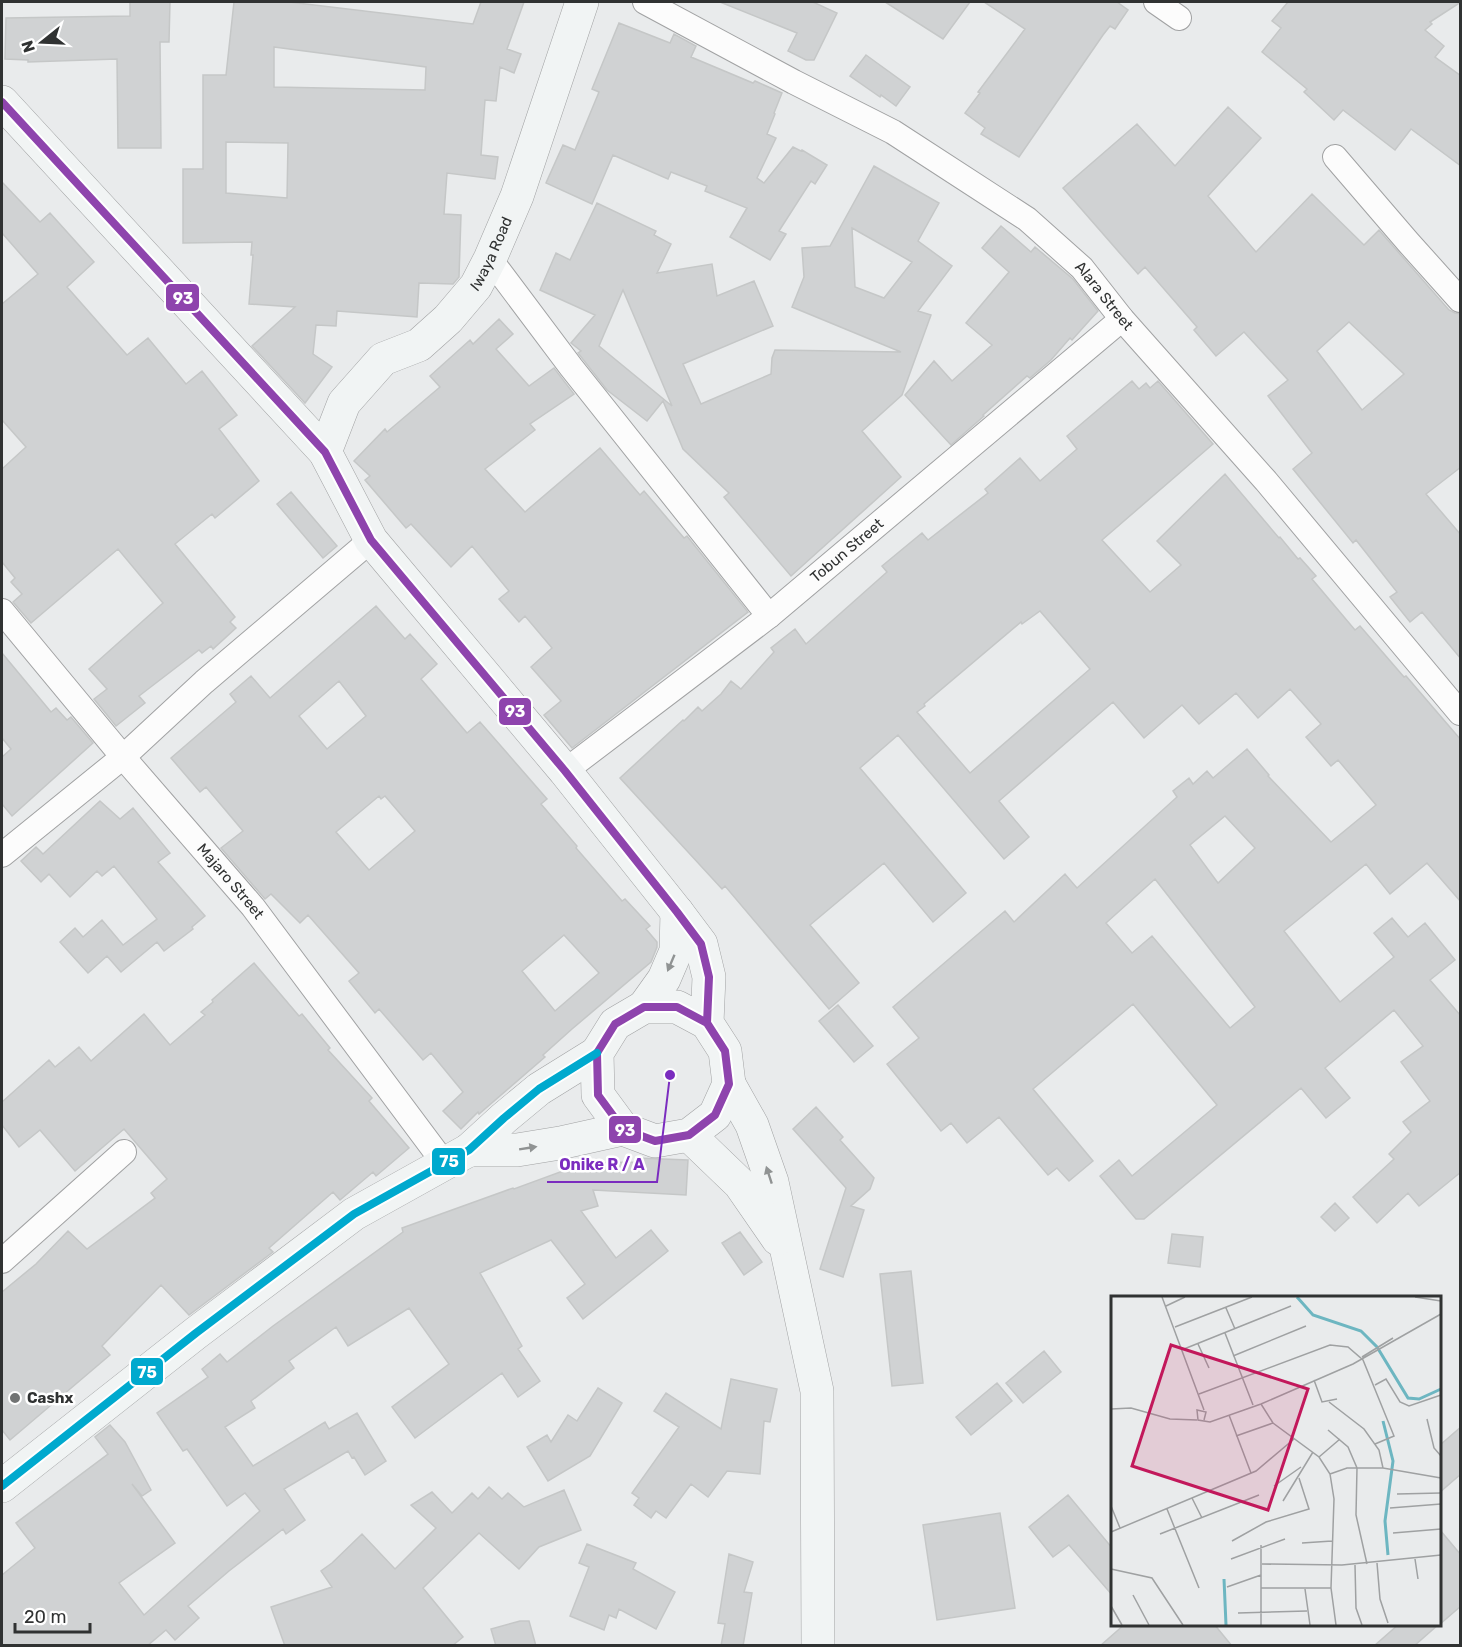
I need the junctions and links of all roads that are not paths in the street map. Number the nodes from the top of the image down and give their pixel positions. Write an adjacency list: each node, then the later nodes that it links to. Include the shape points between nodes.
1 (582, 2): 7 (street, Iwaya Road, via 517,196)
2 (645, 2): 9 (street, Alara Street, via 893,132 1018,212 1082,268)
3 (1156, 2): 4 (street)
4 (1179, 18)
5 (2, 102): 10 (street)
6 (1335, 157): 8 (street)
7 (490, 259): 10 (street, Iwaya Road, via 476,286 448,319 419,345 384,359 345,403); 13 (street)
8 (1461, 300)
9 (1122, 319): 13 (street, Tobun Street); 14 (street, Alara Street, via 1266,481)
10 (325, 452): 11 (street)
11 (371, 540): 15 (street, via 204,682); 16 (street)
12 (2, 611): 15 (street, Majaro Street)
13 (769, 616): 16 (street, Tobun Street)
14 (1461, 713)
15 (123, 757): 17 (street); 26 (street, Majaro Street, via 253,907)
16 (565, 771): 18 (street)
17 (2, 855)
18 (677, 912): 19 (street, one-way to 19, via 676,951 664,979); 20 (street, via 701,944 709,977)
19 (644, 1007): 20 (street, via 677,1007); 21 (street, via 615,1024)
20 (707, 1023): 22 (street, via 725,1051)
21 (597, 1053): 23 (street, via 598,1095); 26 (street, via 539,1089)
22 (729, 1084): 24 (street, via 716,1115); 27 (street, one-way to 22, via 772,1182 752,1125)
23 (623, 1129): 24 (street, via 655,1141); 26 (street, one-way to 23, via 560,1143)
24 (689, 1135): 27 (street, via 740,1184)
25 (124, 1152): 28 (street)
26 (457, 1157): 29 (street, via 354,1214)
27 (788, 1253): 30 (street, via 817,1391)
28 (2, 1261)
29 (2, 1486)
30 (818, 1646)

